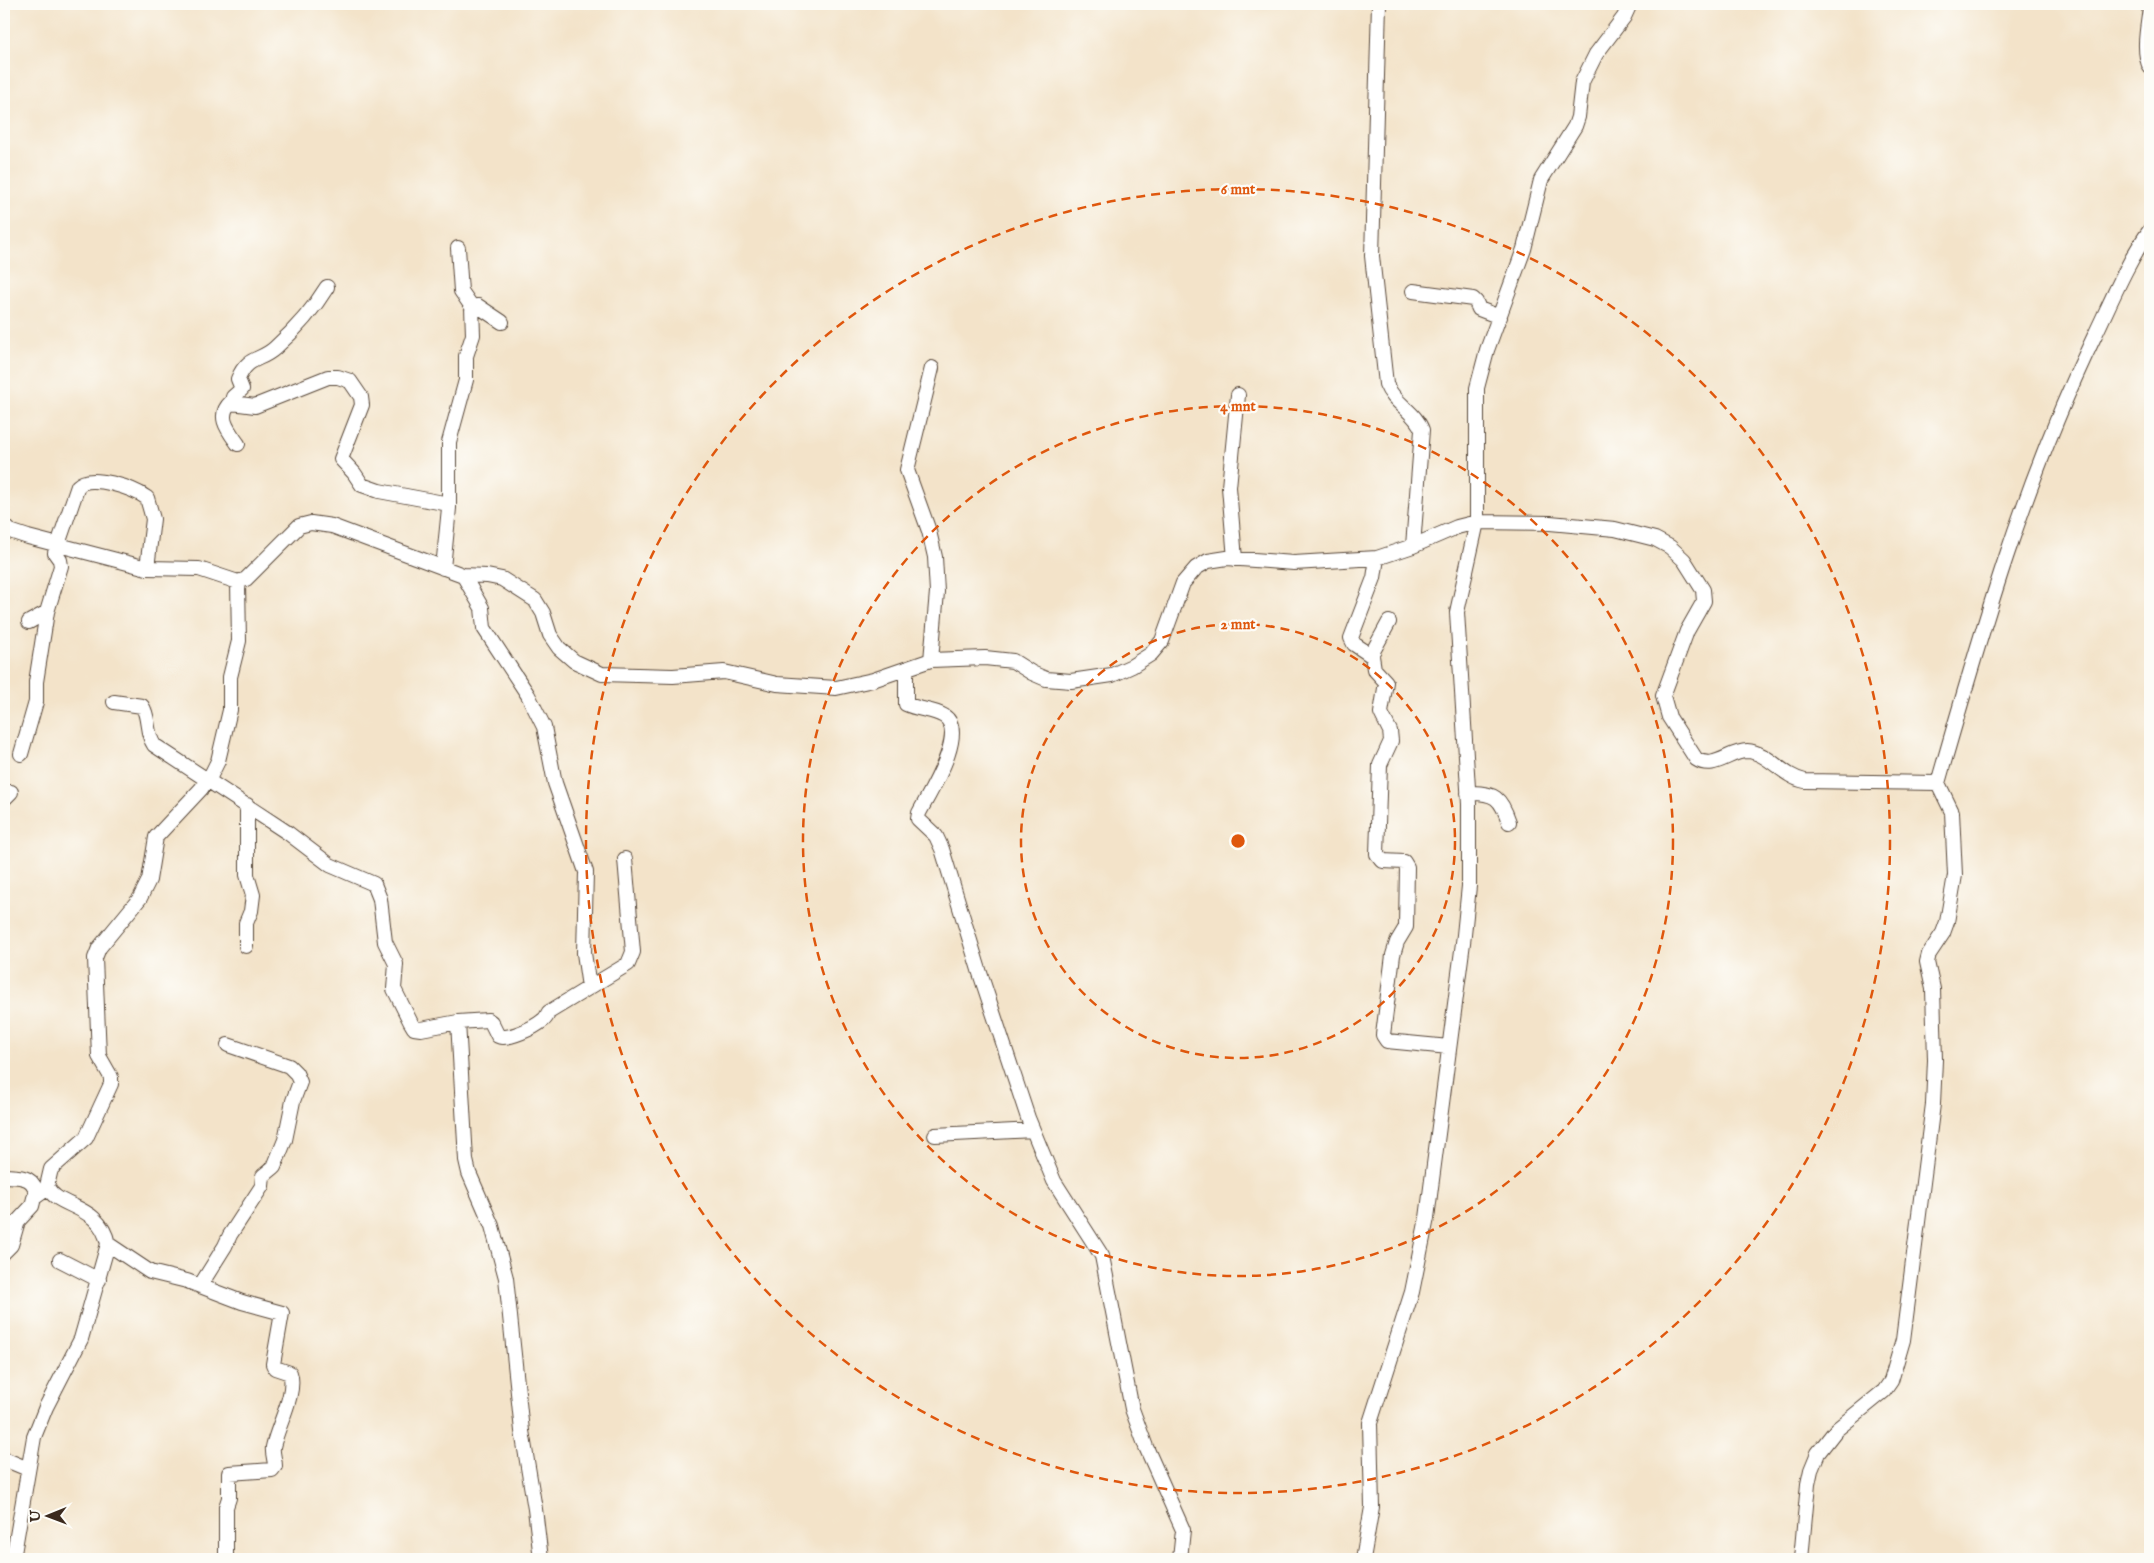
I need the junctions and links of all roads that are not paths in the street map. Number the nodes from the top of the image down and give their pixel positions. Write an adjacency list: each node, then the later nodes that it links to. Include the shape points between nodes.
1 (1379, 4): 20 (street, via 1373,279 1385,382 1393,397 1422,430)
2 (1630, 4): 10 (street, via 1594,56 1581,86 1575,126 1541,180 1524,249)
3 (2150, 8): 4 (street, via 2147,41)
4 (2150, 67)
5 (2150, 230): 36 (street, via 2077,372 2028,489 1988,609)
6 (458, 248): 9 (street, via 461,291)
7 (327, 287): 14 (street, via 315,307 274,348 248,363 238,379 242,390)
8 (1413, 291): 10 (street, via 1473,299 1478,310)
9 (472, 307): 11 (street, via 478,306); 16 (street, via 474,336 466,356 466,380 450,442)
10 (1500, 317): 17 (street, via 1477,388)
11 (502, 322)
12 (932, 368): 31 (street, via 908,466 929,531 936,565)
13 (1238, 395): 21 (street, via 1229,487)
14 (232, 402): 15 (street, via 224,410 223,419); 16 (street, via 255,406 328,377 345,378 362,403 341,459 362,485)
15 (238, 444)
16 (449, 504): 24 (street)
17 (1477, 522): 20 (street); 36 (street, via 1550,523 1615,529 1655,539 1681,557 1702,588 1704,599 1687,632 1663,696 1669,717 1698,761 1711,763 1737,753 1751,752 1804,781); 37 (street, via 1457,612)
18 (4, 525): 19 (street, via 16,533)
19 (58, 544): 23 (street); 23 (street, via 82,482 92,480 129,488 147,498 151,510 153,519); 27 (street, via 55,553 61,566)
20 (1413, 546): 22 (street)
21 (1235, 558): 22 (street, via 1294,564); 31 (street, via 1213,559 1196,568 1182,586 1160,645 1137,663 1112,674 1062,681 1042,678 1005,659)
22 (1377, 558): 30 (street, via 1374,578 1351,638)
23 (147, 568): 26 (street, via 196,568)
24 (443, 568): 25 (street); 26 (street, via 344,529 311,523 295,529 246,579)
25 (463, 575): 32 (street, via 502,579 536,600 559,648 574,661 602,674 674,676 718,672 777,684 836,688); 42 (street, via 482,608 484,628 528,695 544,727 555,783 586,872 584,953)
26 (238, 582): 35 (street, via 239,640 230,677 230,710 218,761)
27 (46, 612): 28 (street); 34 (street, via 35,706)
28 (29, 622)
29 (1389, 622): 30 (street)
30 (1370, 655): 45 (street, via 1374,670 1386,682 1382,714 1391,740 1380,765 1377,854 1382,861 1404,862 1407,867 1406,927 1393,956 1384,1037 1387,1041)
31 (931, 660): 32 (street)
32 (906, 669): 46 (street, via 906,704 943,716 951,729 948,756 918,818 936,836 942,849)
33 (114, 702): 35 (street, via 142,706 154,745)
34 (21, 754)
35 (208, 779): 38 (street); 49 (street, via 156,837 149,880 140,898 96,954 94,967 100,1056 111,1077 111,1084 86,1138 51,1169)
36 (1938, 783): 62 (street, via 1952,812 1955,876 1947,922 1927,962 1933,989 1934,1084 1903,1340 1891,1380 1884,1391 1836,1430 1818,1453 1808,1484)
37 (1468, 793): 39 (street, via 1496,798 1503,804); 45 (street, via 1469,886)
38 (247, 805): 41 (street, via 247,875 253,895 246,922); 43 (street, via 330,865 374,884 380,899 385,942 396,964 394,989 410,1023 421,1029)
39 (1509, 822)
40 (625, 859): 42 (street, via 632,957 626,966)
41 (246, 946)
42 (589, 987): 43 (street, via 549,1012 542,1022 506,1038 498,1036 488,1020)
43 (458, 1022): 59 (street, via 466,1160 492,1226 506,1278 522,1431)
44 (228, 1045): 54 (street, via 289,1066 300,1082 285,1140 274,1167 263,1176 262,1186)
45 (1449, 1047): 61 (street, via 1432,1190 1417,1270 1370,1423 1372,1507)
46 (1033, 1130): 47 (street); 60 (street, via 1054,1181 1102,1256 1132,1408 1183,1530)
47 (935, 1135)
48 (4, 1176): 49 (street, via 29,1180)
49 (42, 1192): 50 (street, via 52,1193 94,1217); 51 (street, via 18,1221 11,1245)
50 (108, 1244): 53 (street); 54 (street, via 150,1272)
51 (4, 1252)
52 (60, 1260): 53 (street)
53 (99, 1280): 56 (street, via 81,1339 34,1437)
54 (200, 1286): 58 (street, via 242,1302 282,1312 273,1364 291,1376 289,1397 273,1448 273,1469 229,1473)
55 (4, 1459): 56 (street)
56 (28, 1469): 57 (street)
57 (13, 1559)
58 (226, 1559)
59 (541, 1559)
60 (1180, 1559)
61 (1363, 1559)
62 (1800, 1559)

